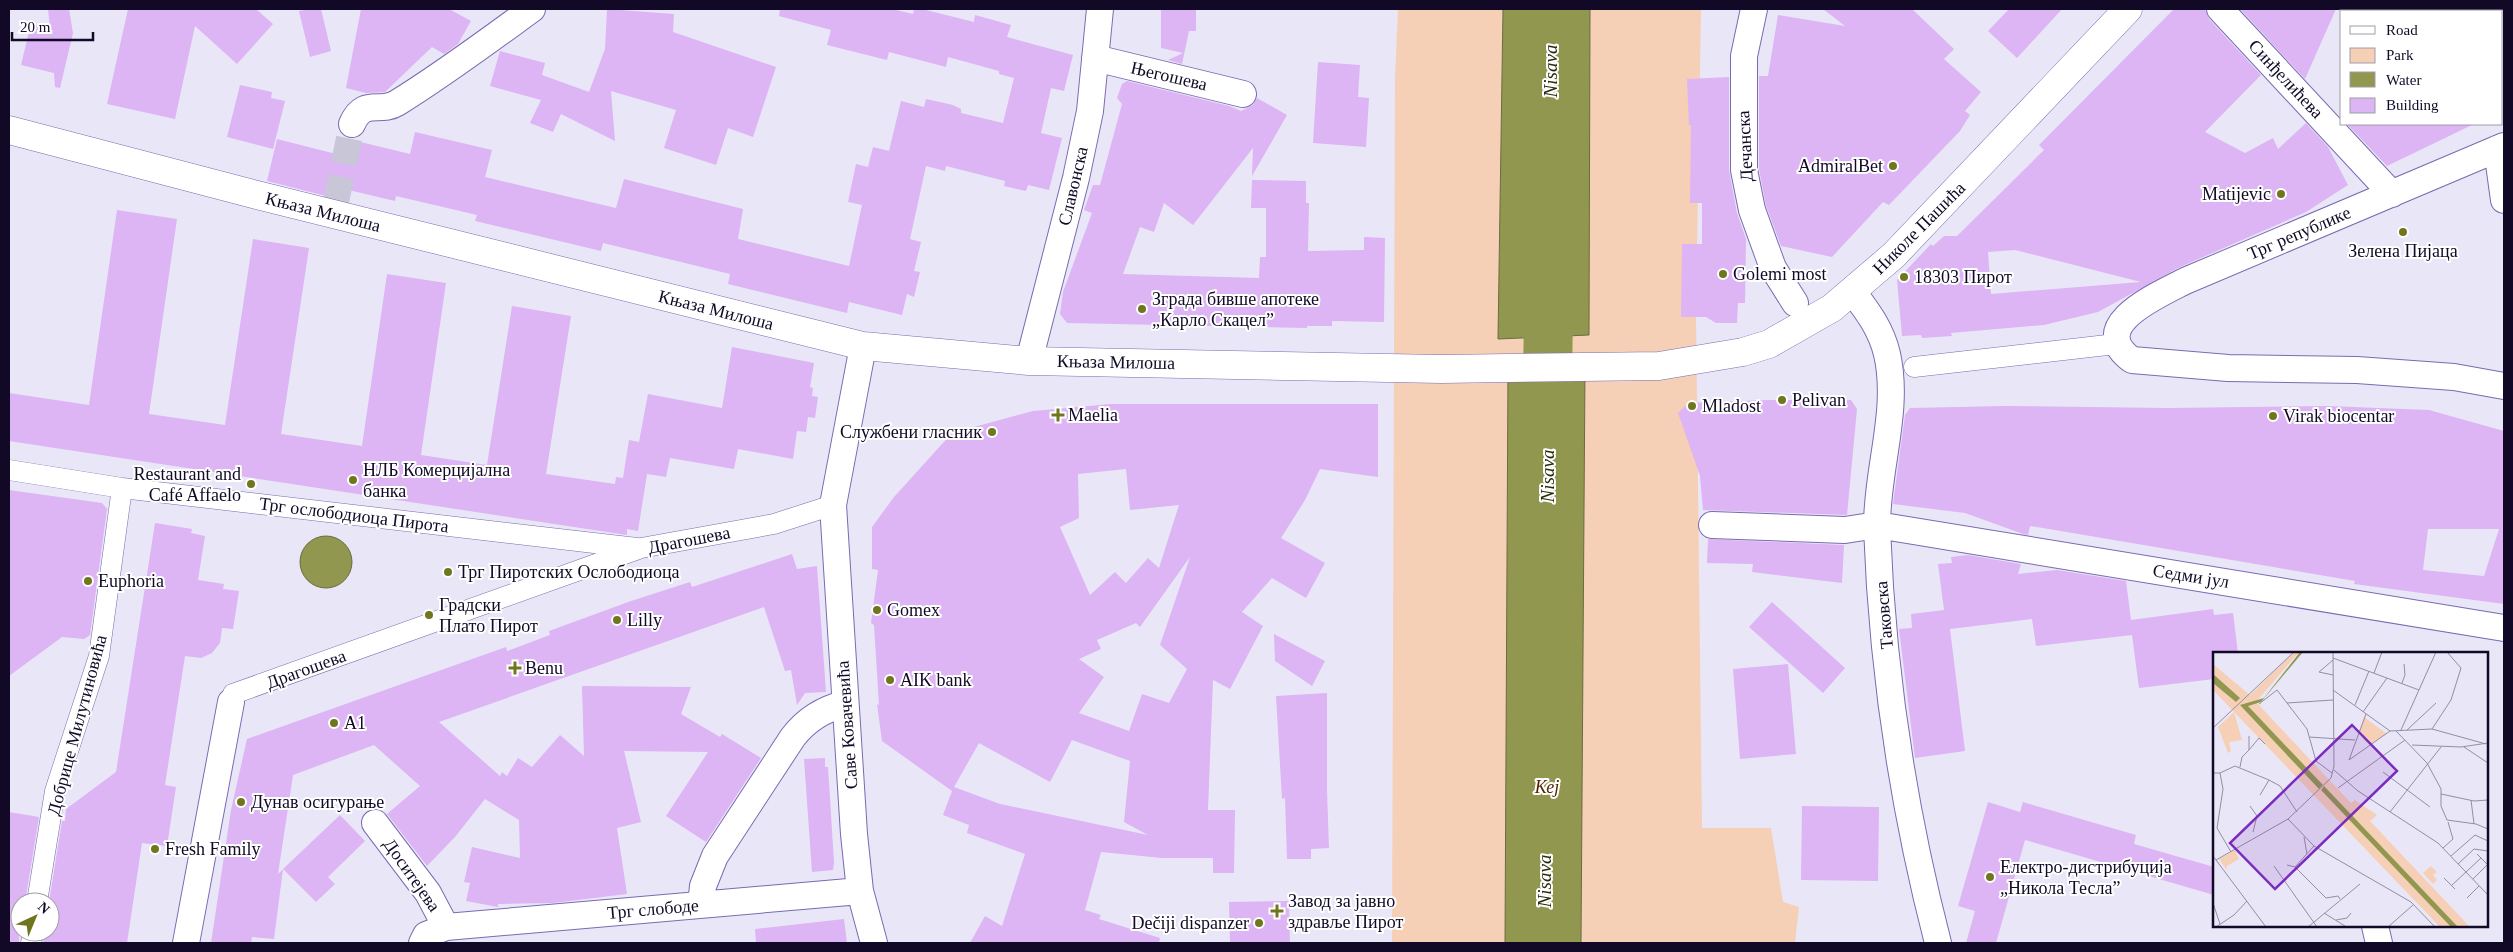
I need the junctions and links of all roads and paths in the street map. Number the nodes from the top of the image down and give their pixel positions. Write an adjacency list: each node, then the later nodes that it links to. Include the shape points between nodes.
1 (532, 9): 8 (street, via 434,81 394,105 367,107 356,115)
2 (1100, 9): 6 (street, Славонска)
3 (1754, 9): 14 (street, Дечанска, via 1744,56 1744,170 1752,210 1773,268)
4 (2128, 9): 13 (main road, Николе Пашића, via 1900,248)
5 (2220, 9): 11 (street, Синђелићева)
6 (1095, 58): 7 (street, Његошева); 17 (street, Славонска, via 1090,111 1076,178)
7 (1243, 94)
8 (352, 124)
9 (9, 130): 16 (main road, Књаза Милоша, via 335,208)
10 (2501, 148): 11 (street, Трг републике); 12 (street)
11 (2392, 194): 15 (street, Трг републике, via 2185,281 2146,302 2120,325)
12 (2504, 200)
13 (1853, 292): 18 (main road, Николе Пашића, via 1770,344 1743,352); 25 (street, Таковска, via 1875,320 1887,355 1891,396)
14 (1795, 303)
15 (2116, 344): 19 (street); 20 (street, via 2132,360 2228,368 2357,370 2454,377)
16 (863, 346): 17 (main road, Књаза Милоша); 23 (street)
17 (1029, 361): 18 (main road, Књаза Милоша, via 1442,369)
18 (1659, 366)
19 (1914, 367)
20 (2504, 386)
21 (9, 470): 22 (street, Трг ослободиоца Пирота)
22 (122, 488): 26 (street, Трг ослободиоца Пирота); 32 (street, Добрице Милутиновића, via 99,656 55,791)
23 (833, 505): 26 (street, Драгошева, via 774,524); 29 (street, Саве Ковачевића)
24 (1712, 525): 25 (street, Седми јул, via 1845,530)
25 (1877, 525): 27 (street, Седми јул); 39 (street, Таковска, via 1899,767)
26 (641, 548): 28 (street, Драгошева, via 233,694)
27 (2504, 628)
28 (231, 702): 36 (street)
29 (846, 704): 31 (street, Саве Ковачевића); 33 (street, via 820,712 794,737 716,856 703,886)
30 (376, 823): 34 (street, Доситејева, via 428,893)
31 (860, 891): 33 (street, Трг слободе); 38 (street, Саве Ковачевића)
32 (39, 892)
33 (701, 905): 34 (street, Трг слободе)
34 (446, 927): 37 (street, Доситејева, via 426,935)
35 (2375, 927): 40 (street)
36 (186, 943)
37 (422, 943)
38 (874, 943)
39 (1938, 943)
40 (2379, 943)

